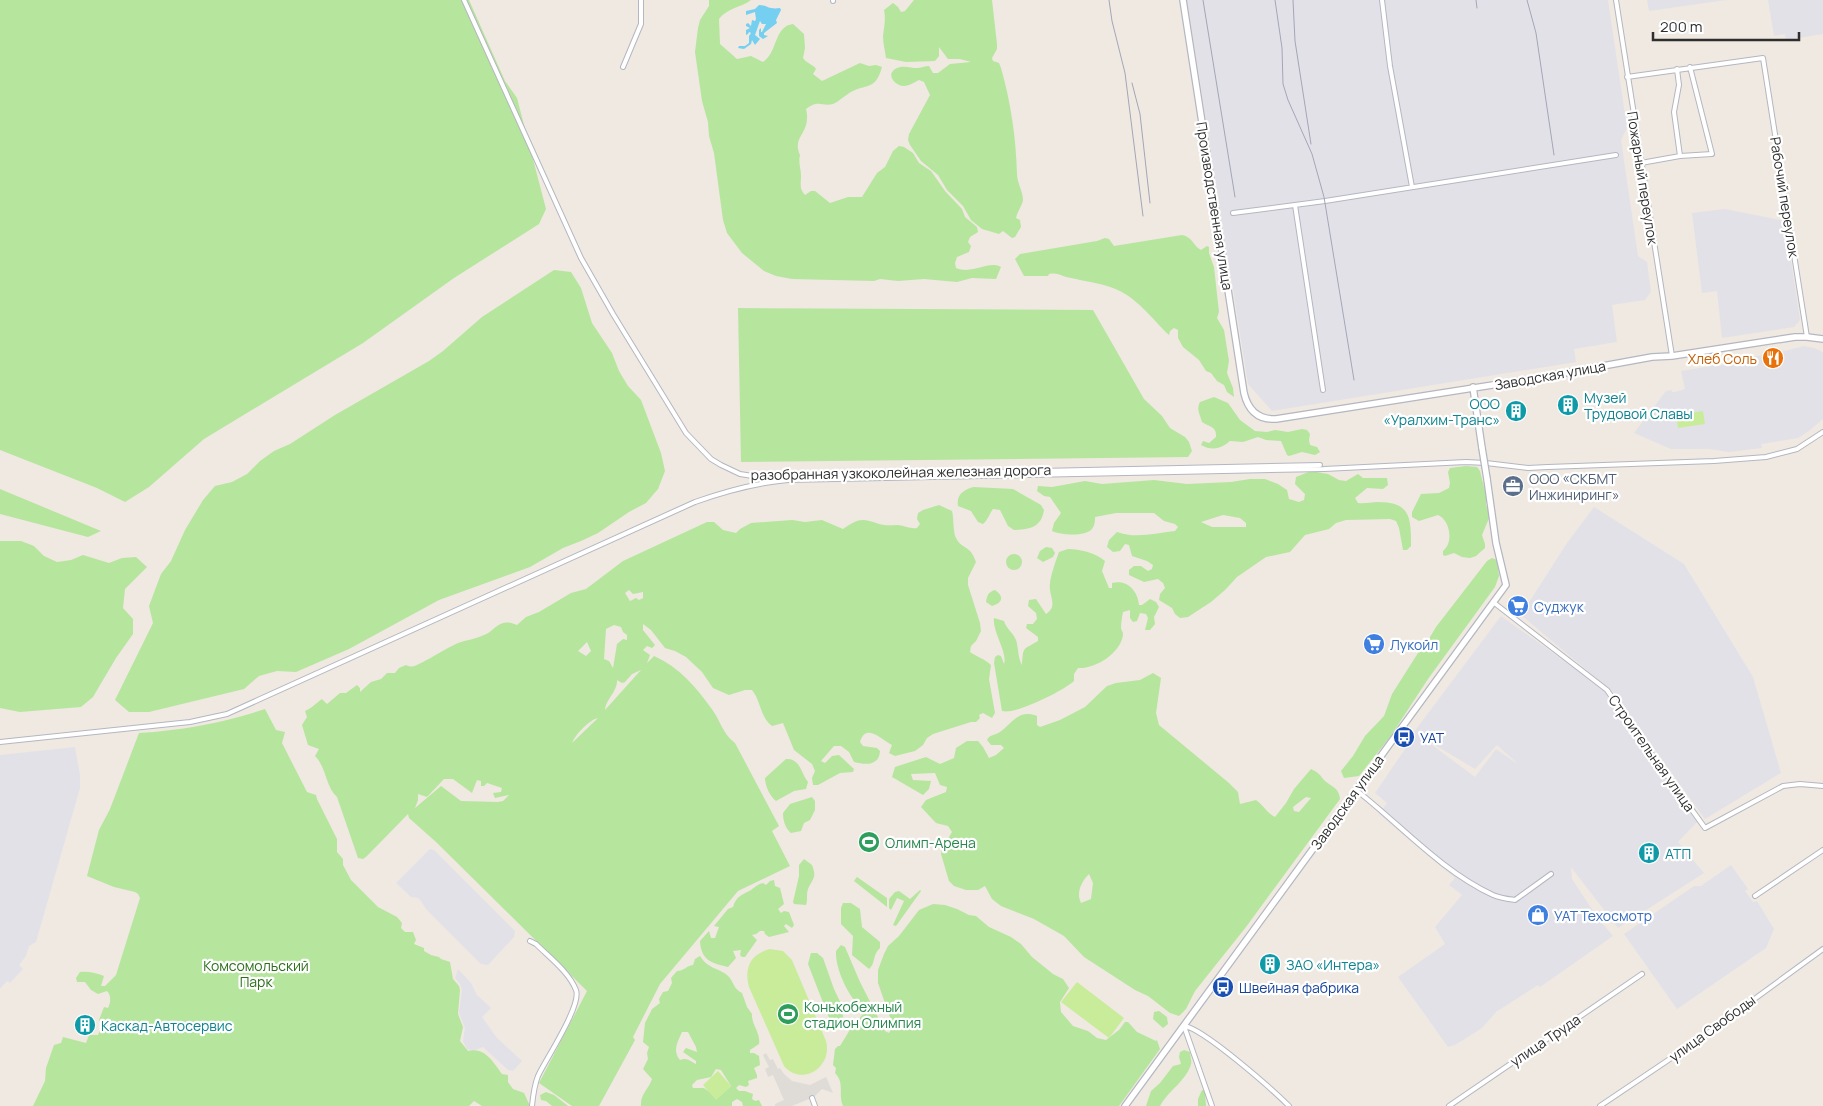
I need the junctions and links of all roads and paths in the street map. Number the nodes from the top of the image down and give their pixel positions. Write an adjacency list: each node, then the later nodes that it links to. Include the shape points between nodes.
1 (464, 0): 24 (street, разобранная узкоколейная железная дорога, via 580,258 686,433 716,462 740,474 760,477)
2 (641, 0): 6 (street, via 641,24)
3 (1183, 0): 21 (main road, Производственная улица, via 1242,383)
4 (1382, 0): 13 (street, via 1390,66)
5 (1616, 0): 9 (street, Пожарный переулок)
6 (623, 67)
7 (1690, 67): 8 (street); 11 (street, via 1712,154); 16 (street, Рабочий переулок, via 1763,58)
8 (1677, 69): 9 (street); 11 (street, via 1679,85 1674,112)
9 (1627, 77): 12 (street, Пожарный переулок)
10 (1616, 155): 13 (street)
11 (1680, 156): 12 (street)
12 (1641, 163): 18 (street, Пожарный переулок)
13 (1412, 187): 14 (street)
14 (1295, 205): 15 (street); 20 (street)
15 (1233, 213)
16 (1807, 336): 17 (main road, Заводская улица); 18 (main road, Заводская улица)
17 (1823, 339)
18 (1672, 356): 19 (main road, Заводская улица)
19 (1473, 387): 21 (main road, Заводская улица, via 1276,419 1258,417); 26 (main road, Заводская улица, bridge, via 1496,542 1506,584)
20 (1323, 390)
21 (1250, 410)
22 (1823, 432): 25 (street, via 1808,444 1784,454 1714,461 1528,468 1466,462)
23 (1320, 464): 24 (street, разобранная узкоколейная железная дорога)
24 (1228, 467): 25 (street, разобранная узкоколейная железная дорога)
25 (1281, 469): 27 (street, via 788,480 741,487 694,502 227,714 190,722)
26 (1494, 602): 28 (street, Строительная улица, via 1607,690 1705,828 1783,786); 29 (main road, Заводская улица)
27 (0, 742)
28 (1823, 786)
29 (1356, 790): 31 (street, via 1444,865 1495,896 1516,900); 36 (main road, Заводская улица)
30 (1823, 850): 32 (street)
31 (1551, 874)
32 (1755, 896)
33 (530, 941): 38 (street, via 566,975 578,998 539,1076)
34 (1823, 948): 44 (street, улица Свободы, via 1701,1038)
35 (1642, 974): 43 (street, улица Труда)
36 (1184, 1026): 40 (main road, Заводская улица); 41 (street); 42 (street, via 1202,1033 1256,1075)
37 (812, 1098): 39 (street)
38 (532, 1106)
39 (815, 1106)
40 (1125, 1106)
41 (1212, 1106)
42 (1289, 1106)
43 (1449, 1106)
44 (1600, 1106)

